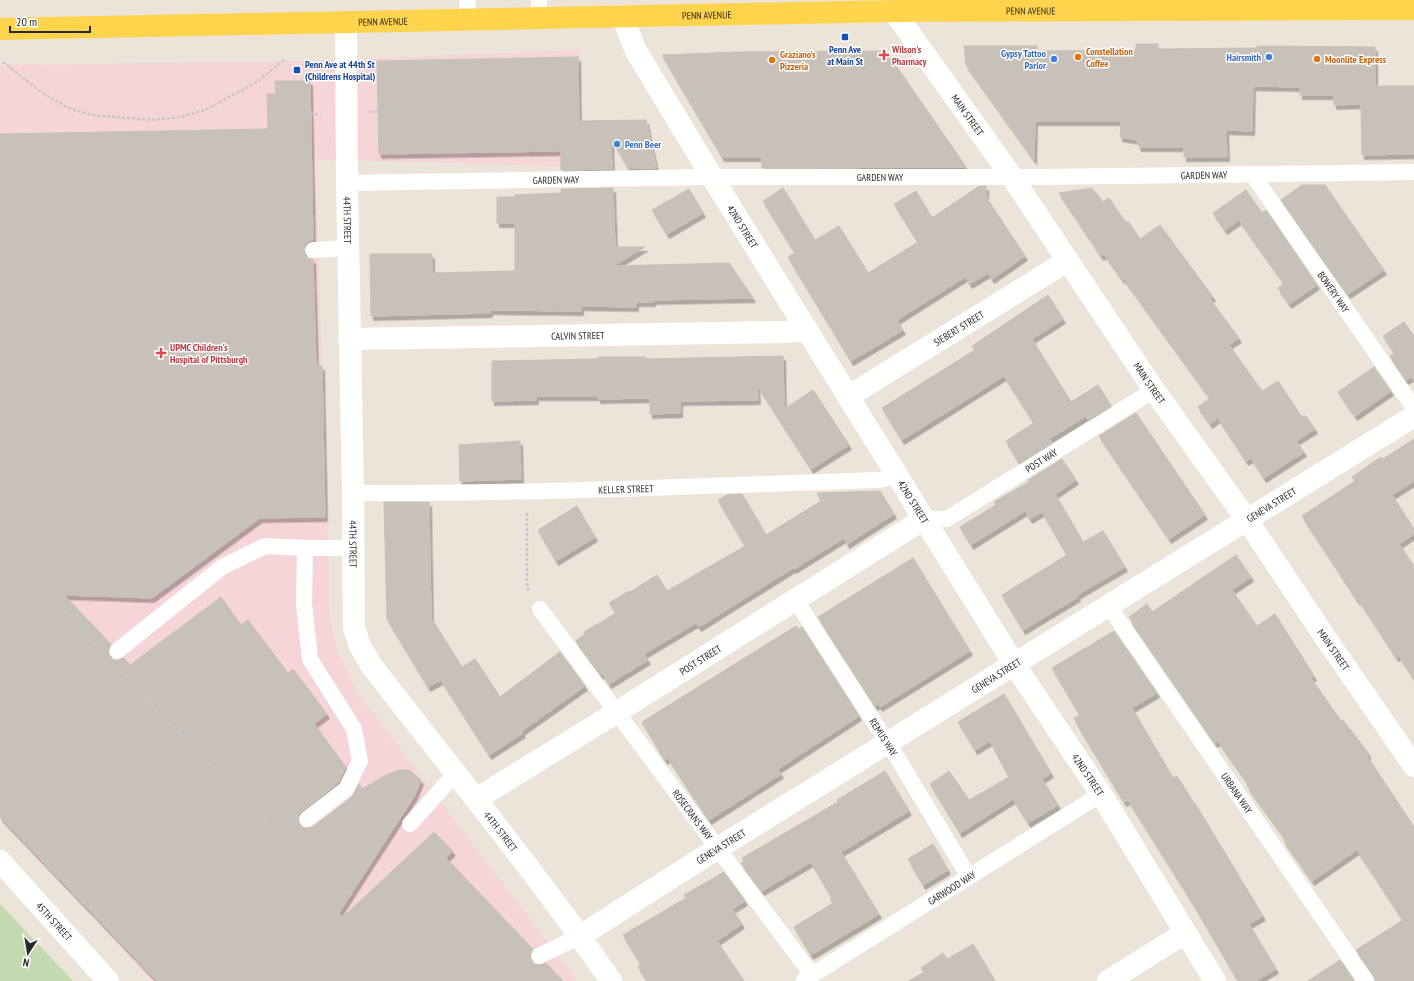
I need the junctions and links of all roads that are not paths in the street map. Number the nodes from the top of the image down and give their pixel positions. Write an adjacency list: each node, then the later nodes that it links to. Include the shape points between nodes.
1 (889, 5): 3 (main road, PENN AVENUE); 5 (main road, PENN AVENUE); 11 (street, MAIN STREET)
2 (539, 9): 4 (main road, PENN AVENUE); 5 (main road, PENN AVENUE)
3 (1414, 9)
4 (467, 10): 6 (main road, PENN AVENUE)
5 (622, 16): 10 (street, 42ND STREET, via 636,51)
6 (346, 22): 7 (main road, PENN AVENUE); 12 (street, 44TH STREET)
7 (0, 29)
8 (1414, 172): 9 (lane, GARDEN WAY)
9 (1253, 175): 11 (lane, GARDEN WAY); 20 (lane, BOWERY WAY)
10 (712, 177): 11 (lane, GARDEN WAY); 12 (lane, GARDEN WAY); 16 (street, 42ND STREET)
11 (1012, 177): 15 (street, MAIN STREET)
12 (347, 183): 13 (street, 44TH STREET)
13 (347, 248): 14 (lane); 17 (street, 44TH STREET)
14 (313, 250)
15 (1067, 260): 18 (street, MAIN STREET); 19 (street, SIEBERT STREET)
16 (807, 330): 17 (street, CALVIN STREET); 19 (street, 42ND STREET)
17 (349, 338): 23 (street, 44TH STREET)
18 (1154, 390): 24 (lane, POST WAY, via 947,519); 25 (street, MAIN STREET)
19 (849, 396): 22 (street, 42ND STREET)
20 (1414, 408)
21 (1414, 416): 25 (street, GENEVA STREET)
22 (899, 476): 23 (lane, KELLER STREET, via 879,480 526,491); 24 (street, 42ND STREET)
23 (353, 493): 27 (street, 44TH STREET)
24 (924, 519): 28 (street, POST STREET); 32 (street, 42ND STREET)
25 (1246, 520): 29 (street, GENEVA STREET); 35 (street, MAIN STREET)
26 (305, 548): 27 (lane); 31 (lane, via 266,546 222,567); 39 (lane, via 304,604 310,659 354,729 360,761 346,789)
27 (354, 548): 36 (street, 44TH STREET, via 354,628 360,646 371,665)
28 (795, 599): 33 (street, POST STREET); 34 (lane, REMUS WAY)
29 (1108, 606): 32 (street, GENEVA STREET); 52 (lane, URBANA WAY)
30 (540, 609): 33 (lane, ROSECRANS WAY)
31 (117, 651)
32 (1014, 664): 34 (street, GENEVA STREET); 37 (street, 42ND STREET)
33 (617, 712): 38 (street, POST STREET); 41 (lane, ROSECRANS WAY)
34 (887, 743): 41 (street, GENEVA STREET); 43 (lane, REMUS WAY)
35 (1414, 766)
36 (456, 774): 38 (street, 44TH STREET); 40 (lane)
37 (1101, 794): 43 (lane, GARWOOD WAY); 44 (street, 42ND STREET)
38 (476, 799): 45 (street, 44TH STREET)
39 (307, 819)
40 (410, 824)
41 (718, 848): 45 (street, GENEVA STREET); 47 (lane, ROSECRANS WAY)
42 (0, 861): 48 (street, 45TH STREET)
43 (969, 877): 47 (lane, GARWOOD WAY)
44 (1185, 933): 50 (street); 51 (street, 42ND STREET)
45 (580, 936): 46 (lane); 49 (street, 44TH STREET)
46 (539, 956)
47 (807, 978)
48 (108, 981)
49 (611, 981)
50 (1108, 981)
51 (1214, 981)
52 (1366, 981)

